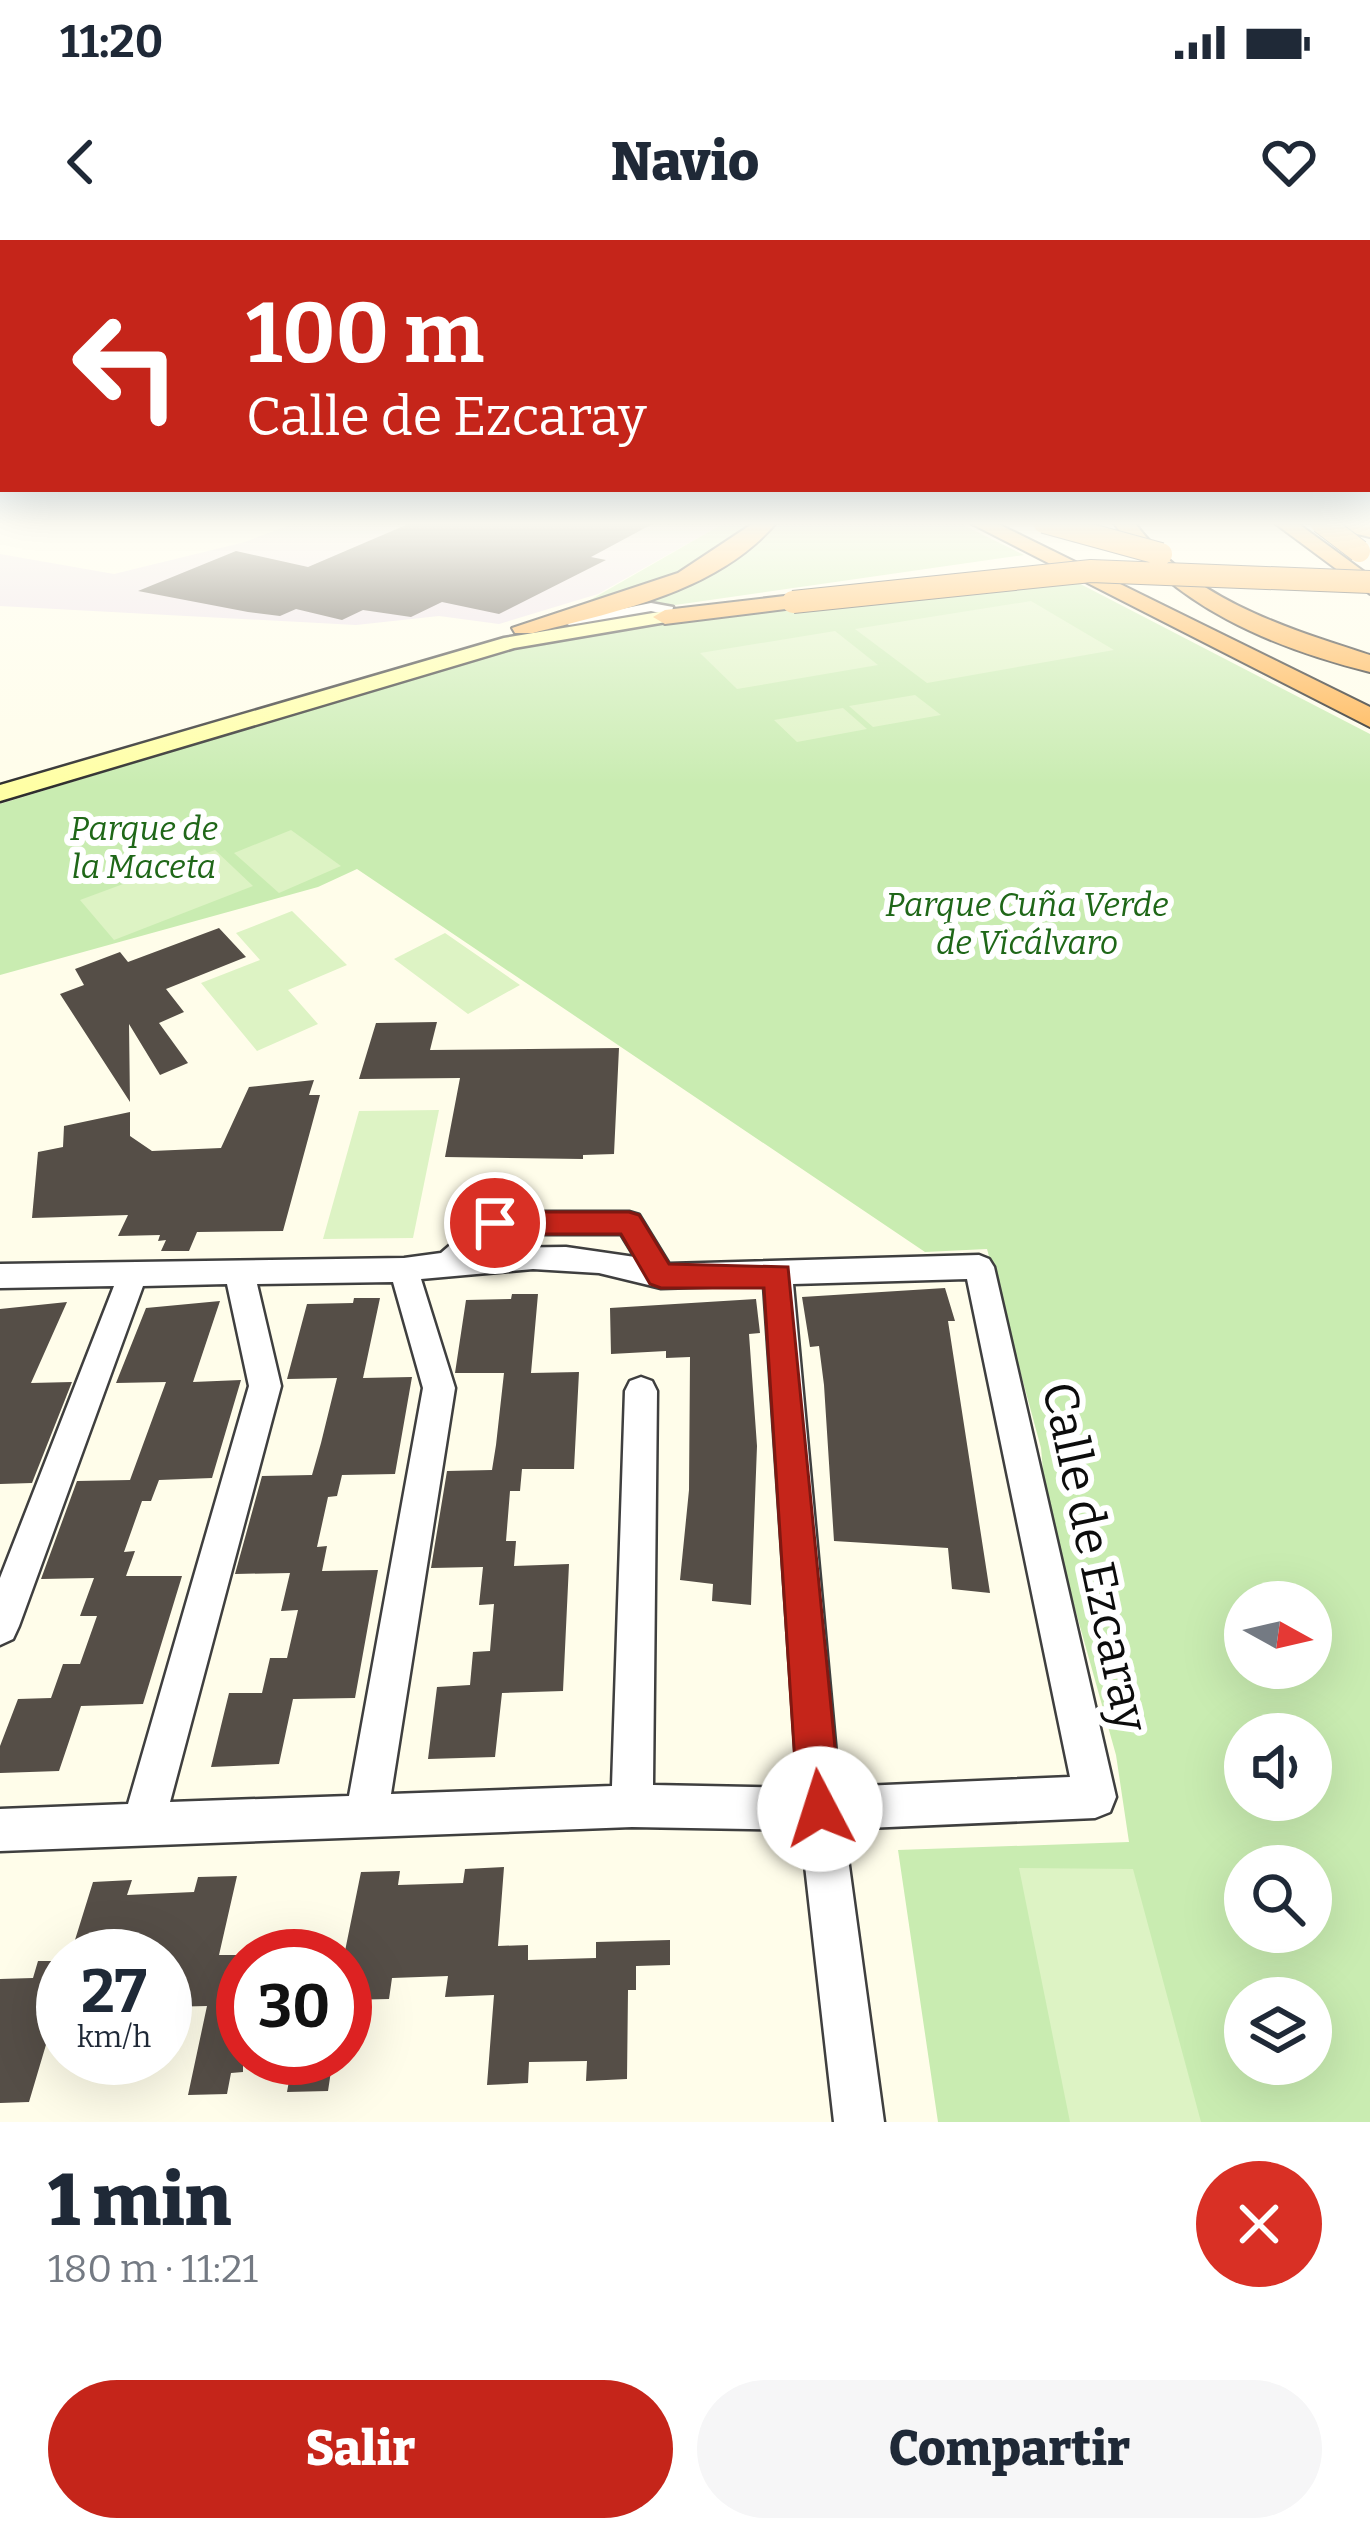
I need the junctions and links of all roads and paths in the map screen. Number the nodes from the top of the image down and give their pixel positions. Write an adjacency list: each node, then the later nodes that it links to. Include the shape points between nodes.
1 (581, 610): 9 (highway)
2 (634, 610): 9 (street)
3 (667, 610): 8 (street)
4 (726, 610): 8 (highway, bridge)
5 (1156, 610): 10 (highway)
6 (1168, 610): 10 (highway)
7 (1233, 610): 11 (highway)
8 (665, 617): 14 (main road, via 511,642)
9 (524, 628): 13 (main road)
10 (1216, 639): 12 (highway)
11 (1370, 664)
12 (1370, 718)
13 (0, 780)
14 (0, 793)
15 (239, 1270): 16 (street, Calle de Ezcaray); 17 (street, Calle de Ezcaray); 25 (street, via 265,1386)
16 (404, 1270): 19 (street, Calle de Ezcaray, via 451,1261 619,1262 661,1276); 24 (street, via 439,1388)
17 (133, 1274): 18 (street, Calle de Ezcaray); 21 (street)
18 (0, 1276)
19 (778, 1276): 23 (street); 23 (street, Calle de Ezcaray, via 980,1267 1095,1797)
20 (641, 1391): 22 (street)
21 (0, 1626)
22 (632, 1806): 23 (street, Calle de Ezcaray); 24 (street, Calle de Ezcaray)
23 (820, 1809): 27 (street)
24 (366, 1818): 25 (street, Calle de Ezcaray)
25 (142, 1827): 26 (street, Calle de Ezcaray)
26 (0, 1830)
27 (859, 2122)

